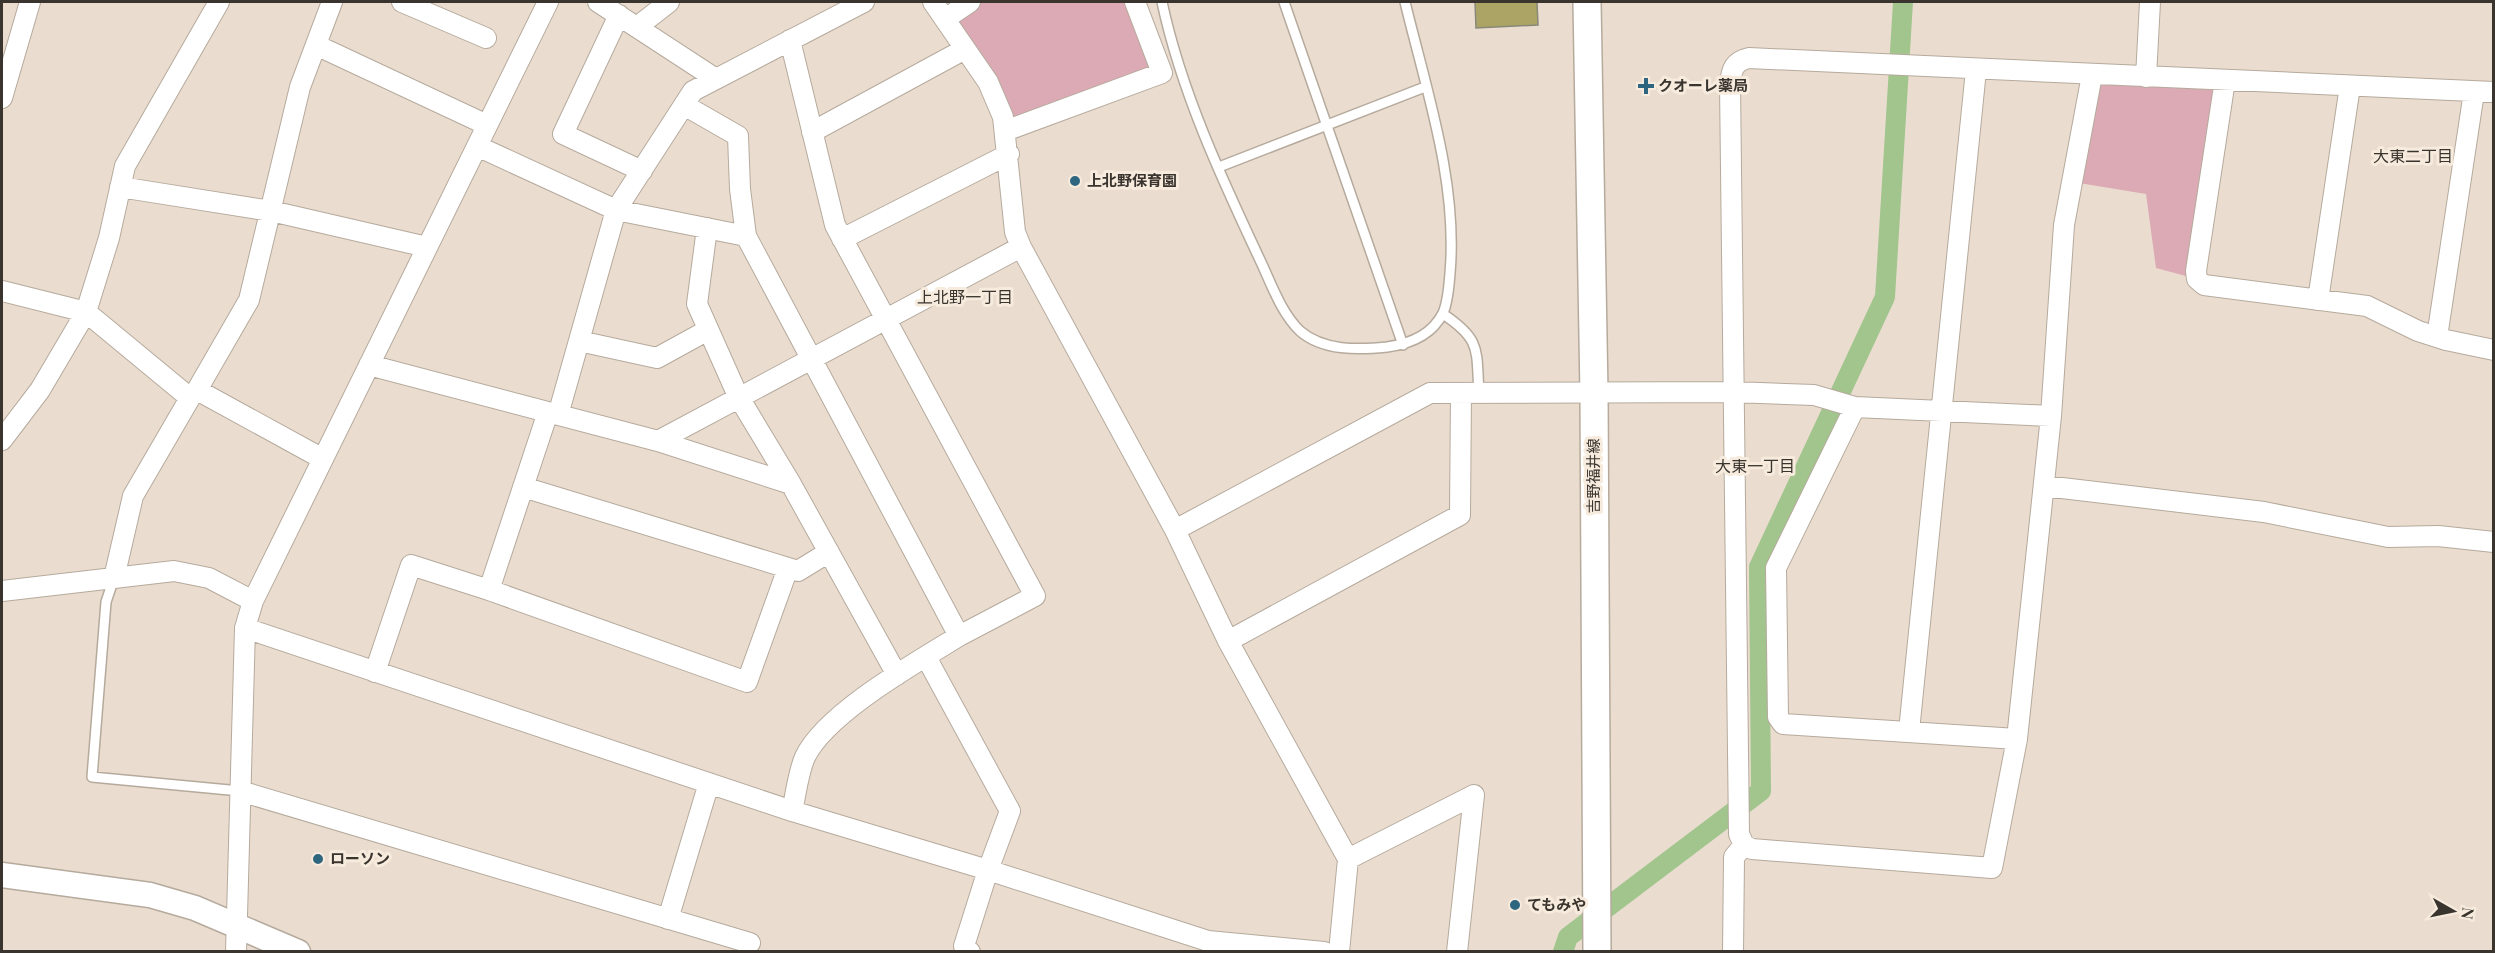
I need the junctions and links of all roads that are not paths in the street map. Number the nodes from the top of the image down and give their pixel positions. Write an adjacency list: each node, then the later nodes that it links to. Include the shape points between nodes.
1 (30, 2): 34 (street)
2 (219, 2): 44 (street, via 125,166)
3 (332, 2): 23 (street)
4 (402, 2): 17 (street)
5 (548, 2): 36 (street)
6 (598, 2): 18 (street)
7 (669, 2): 20 (street)
8 (864, 2): 22 (street)
9 (933, 2): 19 (street)
10 (970, 2): 19 (street)
11 (1136, 2): 38 (street, via 1162,73)
12 (1161, 2): 42 (lane, via 1185,86)
13 (1284, 2): 37 (lane)
14 (1405, 2): 31 (lane)
15 (1587, 2): 66 (main road, 吉野福井線)
16 (2150, 2): 27 (street)
17 (425, 6): 21 (street)
18 (619, 15): 20 (street); 43 (street, via 563,134)
19 (945, 20): 24 (street)
20 (637, 27): 28 (street)
21 (486, 38)
22 (790, 40): 28 (street); 39 (street)
23 (316, 45): 36 (street); 46 (street, via 300,87)
24 (965, 49): 38 (street, via 988,81); 39 (street)
25 (1976, 70): 26 (street); 64 (street, via 1739,60 1730,85); 70 (street)
26 (2092, 75): 27 (street); 72 (street, via 2064,225)
27 (2146, 77): 29 (street)
28 (716, 79): 35 (street, via 693,91)
29 (2225, 80): 30 (street); 53 (street, via 2197,279 2204,285)
30 (2350, 86): 32 (street); 53 (street)
31 (1425, 87): 37 (lane); 55 (lane, via 1447,181 1452,248)
32 (2474, 92): 33 (street); 58 (street)
33 (2493, 92)
34 (2, 98)
35 (684, 105): 43 (street); 48 (street, via 738,136)
36 (487, 125): 40 (street)
37 (1327, 125): 42 (lane); 60 (lane)
38 (1005, 131): 41 (street)
39 (812, 132): 49 (street)
40 (477, 146): 45 (street); 50 (street)
41 (1009, 154): 49 (street); 51 (street, via 1015,232)
42 (1219, 167): 60 (lane, via 1283,307 1300,331 1329,346 1358,350)
43 (642, 171): 45 (street)
44 (120, 187): 46 (street); 54 (street)
45 (616, 210): 47 (street); 59 (street)
46 (271, 211): 50 (street); 67 (street, via 249,300)
47 (707, 228): 48 (street); 57 (street, via 697,304)
48 (746, 236): 62 (street)
49 (842, 239): 56 (street)
50 (427, 247): 63 (street)
51 (1021, 247): 56 (street); 79 (street)
52 (2, 291): 54 (street)
53 (2318, 300): 58 (street, via 2367,306)
54 (86, 312): 67 (street); 73 (street, via 40,390)
55 (1443, 314): 60 (lane, via 1425,334); 65 (lane, via 1463,327 1476,344)
56 (886, 319): 62 (street); 88 (street, via 1035,596)
57 (708, 330): 59 (street, via 657,358); 68 (street)
58 (2437, 337): 61 (street)
59 (579, 341): 71 (street)
60 (1403, 345)
61 (2493, 350)
62 (812, 358): 68 (street); 88 (street)
63 (369, 365): 71 (street); 75 (street)
64 (1733, 392): 66 (street); 69 (street, via 1814,395); 98 (street, via 1739,834)
65 (1470, 393): 66 (street); 79 (street, via 1430,393); 89 (street, via 1460,515)
66 (1594, 393): 112 (main road, 吉野福井線)
67 (194, 394): 75 (street); 83 (street, via 133,496)
68 (738, 396): 74 (street); 76 (street)
69 (1855, 407): 70 (street); 93 (street, via 1776,568 1778,717 1783,724)
70 (1941, 410): 72 (street); 93 (street)
71 (553, 414): 74 (street); 78 (street)
72 (2051, 416): 77 (street)
73 (2, 440)
74 (658, 441): 76 (street)
75 (323, 459): 86 (street)
76 (791, 484): 81 (street)
77 (2044, 486): 80 (street, via 2264,512 2388,537 2438,536); 94 (street)
78 (523, 487): 82 (street); 84 (street)
79 (1175, 530): 89 (street)
80 (2493, 542)
81 (829, 552): 82 (street, via 798,571); 92 (street)
82 (788, 568): 84 (street, via 747,682)
83 (114, 578): 85 (street); 86 (street, via 174,571 192,573); 96 (lane, via 106,602 92,777)
84 (489, 590): 91 (street, via 411,565)
85 (2, 591)
86 (253, 601): 87 (street)
87 (245, 628): 91 (street); 96 (street)
88 (959, 636): 90 (street)
89 (1228, 640): 99 (street)
90 (926, 657): 92 (street); 100 (street, via 1010,811)
91 (375, 672): 95 (street)
92 (897, 675): 97 (street, via 831,722 806,757)
93 (1909, 731): 94 (street)
94 (2017, 739): 98 (street, via 1992,868 1752,849)
95 (709, 783): 97 (street); 102 (street)
96 (240, 791): 102 (street); 103 (street)
97 (792, 811): 100 (street)
98 (1743, 844): 113 (street, via 1734,857)
99 (1348, 859): 110 (street); 111 (street, via 1474,795)
100 (988, 870): 105 (street); 108 (street, via 964,946)
101 (2, 875): 103 (street, via 150,895)
102 (668, 919): 104 (street)
103 (237, 924): 106 (street); 107 (street)
104 (750, 944)
105 (1208, 946): 109 (street)
106 (236, 951)
107 (298, 951)
108 (970, 951)
109 (1324, 951)
110 (1339, 951)
111 (1457, 951)
112 (1597, 951)
113 (1733, 951)

